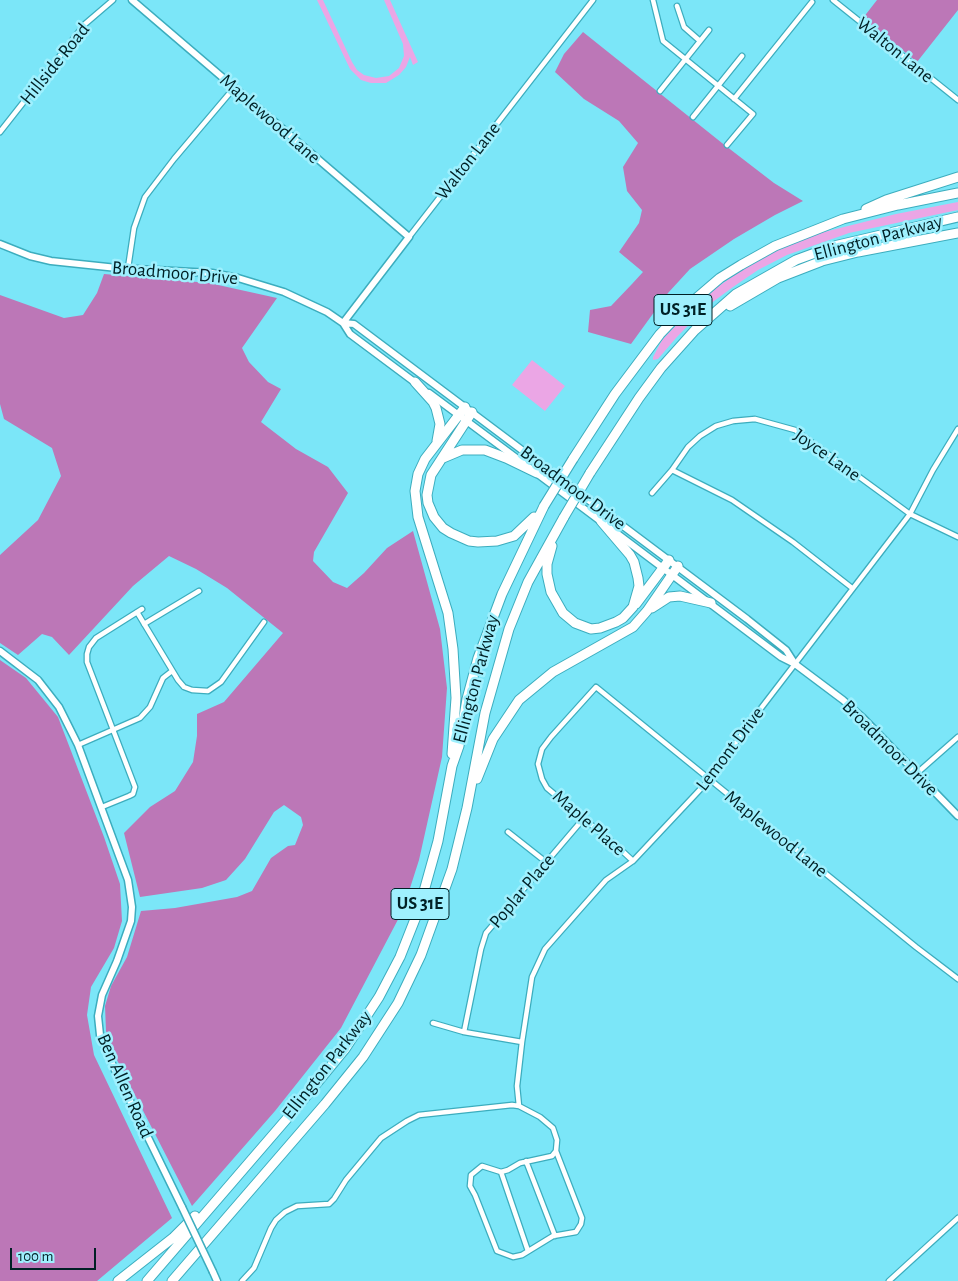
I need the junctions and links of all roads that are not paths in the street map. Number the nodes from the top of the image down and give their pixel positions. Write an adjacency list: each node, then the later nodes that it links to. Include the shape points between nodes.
1 (113, 0): 18 (street, Hillside Road, via 86,24)
2 (132, 0): 13 (main road, Maplewood Lane)
3 (593, 0): 25 (street, Walton Lane)
4 (653, 0): 11 (street, via 663,41)
5 (833, 0): 16 (street, Walton Lane)
6 (812, 2): 15 (street)
7 (677, 6): 9 (street, via 684,27)
8 (710, 30): 9 (street)
9 (700, 41): 11 (street)
10 (742, 56): 12 (street)
11 (685, 60): 12 (street); 14 (street)
12 (717, 86): 15 (street); 17 (street)
13 (234, 88): 25 (main road, Maplewood Lane); 27 (street, via 145,197 134,228)
14 (660, 91)
15 (734, 100): 19 (street, via 753,114)
16 (958, 100)
17 (693, 117)
18 (0, 132)
19 (727, 145)
20 (958, 177): 23 (highway, via 886,200)
21 (958, 193): 23 (highway, Ellington Parkway / US 31E)
22 (958, 217): 29 (highway, Ellington Parkway / US 31E, via 834,246 796,260 736,294)
23 (843, 219): 39 (highway, Ellington Parkway / US 31E, bridge, via 791,239 729,272 668,324 615,394)
24 (956, 233): 29 (highway, via 822,261 778,278 738,300)
25 (409, 237): 28 (main road, Walton Lane)
26 (0, 244): 27 (main road, Broadmoor Drive, via 51,261)
27 (128, 268): 28 (main road, Broadmoor Drive, via 212,273 255,282 302,299)
28 (343, 323): 30 (main road, Broadmoor Drive, via 350,334); 31 (main road, Broadmoor Drive, via 354,324)
29 (695, 330): 41 (highway, Ellington Parkway / US 31E, bridge, via 639,398)
30 (414, 382): 32 (main road, Broadmoor Drive); 34 (highway, via 436,408 440,424)
31 (469, 410): 32 (highway); 44 (main road, Broadmoor Drive)
32 (463, 418): 34 (highway); 35 (highway); 37 (main road, Broadmoor Drive)
33 (958, 429): 40 (street, Lemont Drive)
34 (436, 445): 62 (highway, via 421,468 415,499 444,599 453,649 456,698)
35 (440, 462): 37 (highway, via 462,450 479,450); 39 (highway, via 429,481 428,503 434,518 443,528 460,538 488,542 514,536)
36 (672, 470): 38 (street, Joyce Lane); 40 (street, Joyce Lane, via 688,447 716,426 754,419 795,430); 46 (street, via 732,500)
37 (537, 473): 42 (main road, Broadmoor Drive)
38 (652, 493)
39 (544, 506): 62 (highway, Ellington Parkway / US 31E, via 489,625)
40 (910, 514): 43 (street, Joyce Lane); 46 (street, Lemont Drive)
41 (564, 517): 52 (highway, via 547,564 549,584 558,606 575,623 591,629 608,626); 66 (highway, Ellington Parkway / US 31E, via 528,582 508,629 485,713)
42 (601, 521): 44 (main road, Broadmoor Drive); 52 (highway, via 637,569 639,586)
43 (958, 537)
44 (666, 564): 45 (main road, Broadmoor Drive); 52 (highway)
45 (675, 570): 48 (main road, Broadmoor Drive); 50 (highway); 56 (main road, Broadmoor Drive, via 786,650)
46 (852, 588): 56 (street, Lemont Drive)
47 (199, 591): 54 (street)
48 (711, 602): 50 (highway, via 674,596); 56 (main road, Broadmoor Drive, via 781,657)
49 (142, 609): 51 (street)
50 (648, 611): 66 (highway, via 633,628 553,672 519,700 493,739)
51 (137, 612): 54 (street); 59 (street, via 96,638 87,654 87,662)
52 (629, 612)
53 (264, 622): 57 (street, via 221,682 208,690 184,687)
54 (144, 624): 57 (street)
55 (0, 651): 61 (main road, Ben Allen Road, via 47,690)
56 (795, 664): 63 (main road, Broadmoor Drive, via 856,712); 64 (street, Lemont Drive)
57 (172, 672): 59 (street, via 159,683 146,713)
58 (596, 687): 64 (street, Maplewood Lane); 68 (street, Maple Place, via 546,743 538,764 547,788)
59 (114, 730): 61 (street); 65 (street, via 135,791)
60 (958, 737): 63 (street)
61 (78, 745): 65 (main road, Ben Allen Road)
62 (452, 766): 79 (highway, Ellington Parkway / US 31E, via 438,841 421,902 408,939 379,997 345,1049)
63 (916, 774): 67 (main road, Broadmoor Drive)
64 (709, 780): 71 (street, Lemont Drive); 72 (street, Maplewood Lane)
65 (102, 807): 89 (main road, Ben Allen Road, bridge, via 128,880 132,907 124,942 102,995 98,1016 100,1035)
66 (467, 808): 81 (highway, Ellington Parkway / US 31E, via 436,916 398,1003 363,1057)
67 (958, 816)
68 (584, 818): 70 (street, Poplar Place); 71 (street, Maple Place)
69 (508, 832): 70 (street)
70 (546, 862): 74 (street, Poplar Place, via 486,933)
71 (633, 862): 75 (street, Lemont Drive, via 606,880 545,949 532,977)
72 (958, 979)
73 (434, 1023): 74 (street)
74 (464, 1032): 75 (street)
75 (522, 1042): 76 (street, Lemont Drive, via 517,1086)
76 (519, 1106): 77 (street, via 553,1128); 90 (street, via 448,1111 419,1115 407,1121 381,1138 329,1204 297,1206 276,1220 254,1268)
77 (556, 1151): 78 (street, via 552,1156); 83 (street, via 582,1218 576,1232)
78 (526, 1161): 80 (street); 83 (street)
79 (240, 1172): 85 (highway, via 174,1237); 86 (highway, Ellington Parkway / US 31E)
80 (501, 1172): 84 (street); 84 (street, via 482,1166 471,1175 470,1186 497,1251 513,1258)
81 (229, 1214): 87 (highway, Ellington Parkway / US 31E); 88 (highway)
82 (958, 1218): 91 (street)
83 (555, 1236): 84 (street)
84 (528, 1251)
85 (118, 1281)
86 (147, 1281)
87 (172, 1281)
88 (180, 1281)
89 (217, 1281)
90 (242, 1281)
91 (889, 1281)

